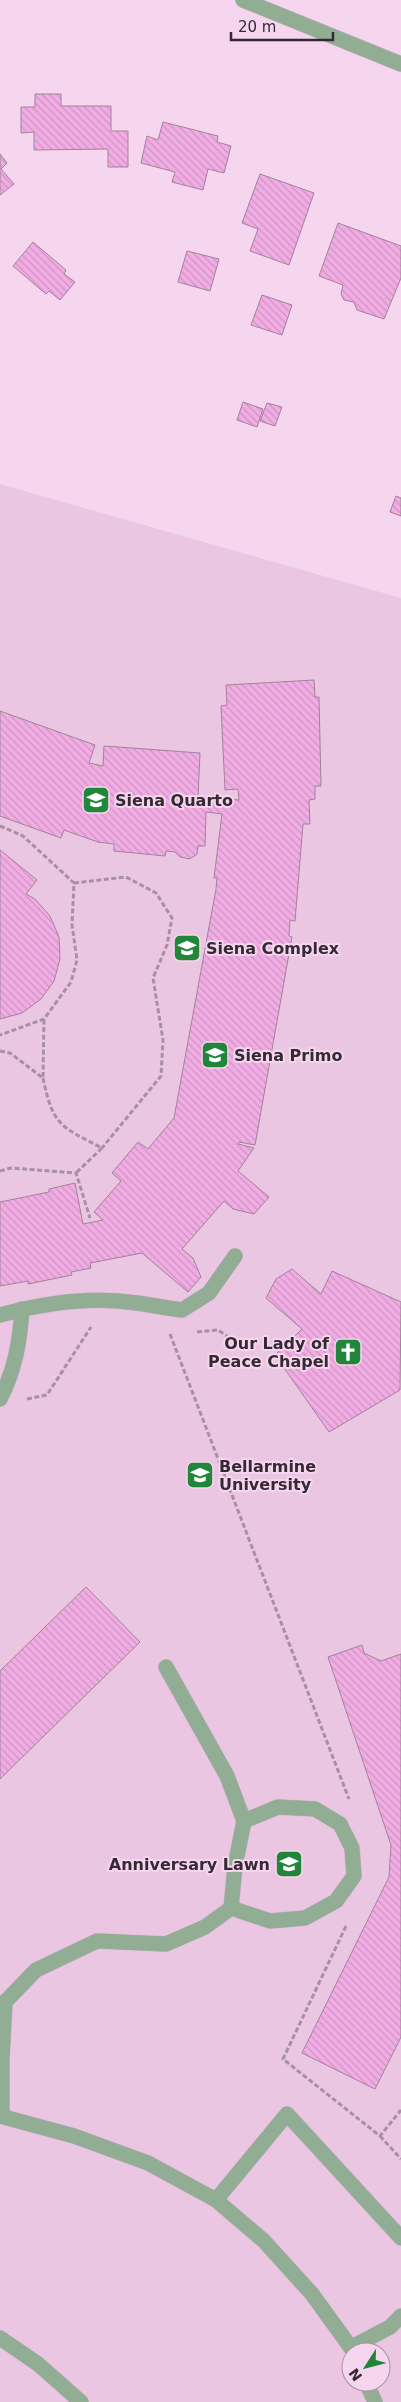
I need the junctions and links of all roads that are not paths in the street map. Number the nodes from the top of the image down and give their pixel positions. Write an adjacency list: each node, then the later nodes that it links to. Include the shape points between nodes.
1 (243, 0): 2 (street)
2 (401, 64)
3 (235, 1256): 4 (street, via 208,1293 182,1310 85,1300)
4 (22, 1309): 5 (street); 6 (street, via 19,1350)
5 (0, 1315)
6 (0, 1399)
7 (166, 1667): 8 (street, via 227,1776)
8 (244, 1821): 9 (street); 9 (street, via 278,1807 315,1809 340,1824 352,1848 354,1876 336,1901 305,1918 270,1921)
9 (231, 1908): 10 (street, via 204,1927 166,1944 97,1942 36,1970)
10 (3, 2002): 11 (street)
11 (1, 2116): 12 (street, via 74,2136 148,2163)
12 (216, 2200): 13 (street, via 287,2114); 16 (street, via 264,2241 312,2294)
13 (401, 2238)
14 (401, 2316): 17 (street)
15 (0, 2338): 18 (street, via 38,2364)
16 (347, 2342)
17 (366, 2342)
18 (81, 2402)

